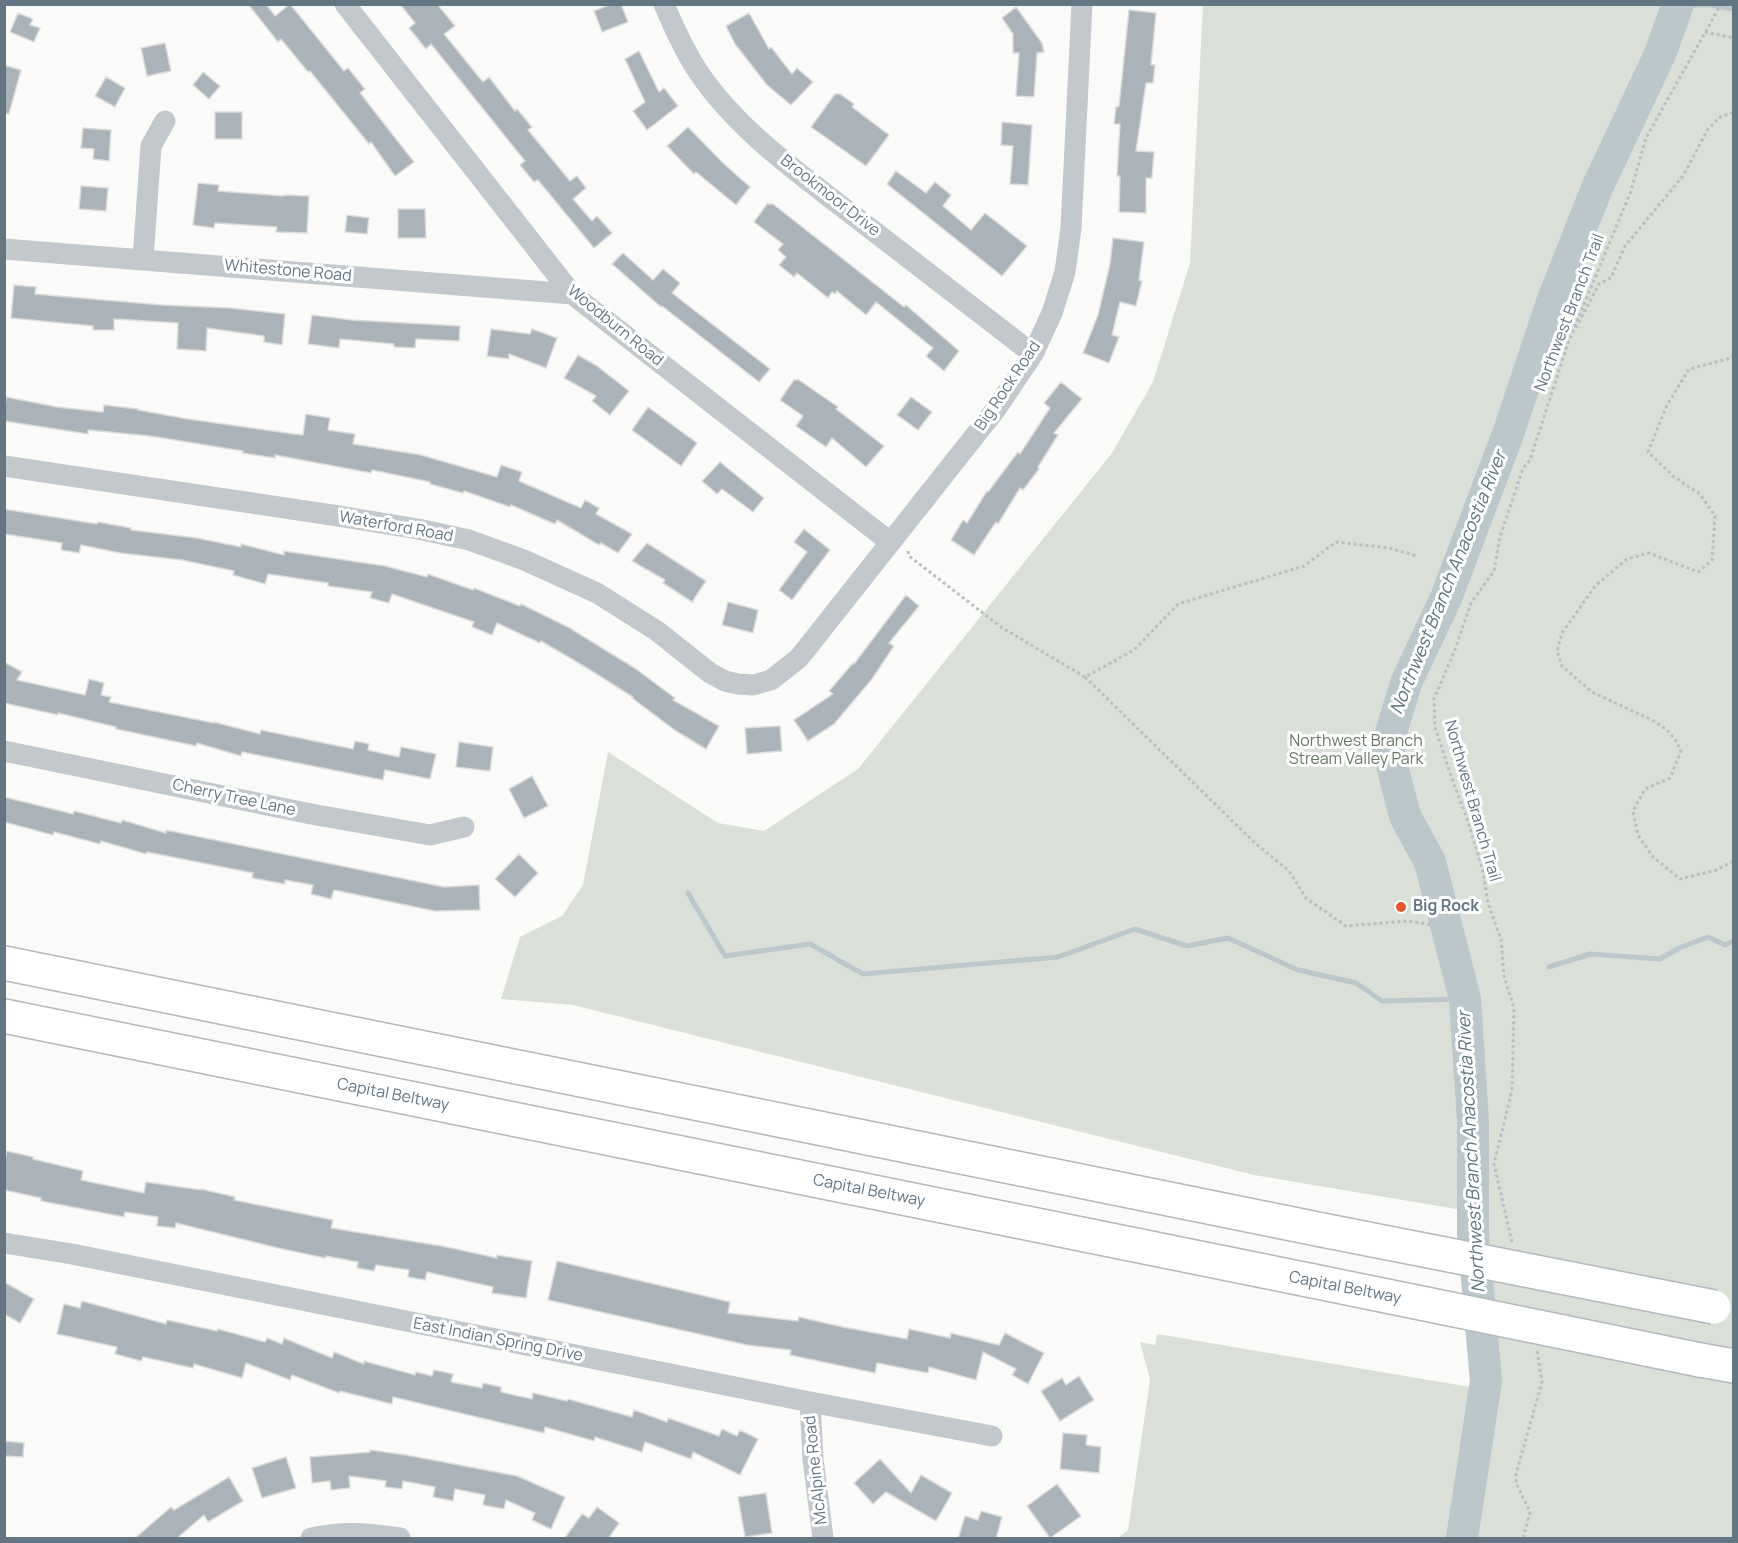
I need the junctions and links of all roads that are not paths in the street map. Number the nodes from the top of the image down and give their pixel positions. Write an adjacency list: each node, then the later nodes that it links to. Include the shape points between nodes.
1 (345, 4): 7 (street, Woodburn Road)
2 (664, 4): 8 (street, Brookmoor Drive, via 699,73 752,133)
3 (1082, 4): 8 (street, Big Rock Road, via 1070,239 1053,313)
4 (165, 122): 6 (street, via 151,146)
5 (4, 249): 6 (street, Whitestone Road)
6 (143, 259): 7 (street, Whitestone Road)
7 (572, 294): 10 (street, Woodburn Road)
8 (1033, 354): 10 (street, Big Rock Road, via 996,409)
9 (4, 466): 11 (street, Waterford Road, via 332,515 469,540 597,593 710,673 725,681)
10 (893, 537): 11 (street, Big Rock Road, via 799,658 771,680)
11 (753, 685)
12 (4, 751): 13 (street, Cherry Tree Lane, via 430,835)
13 (464, 827)
14 (4, 963): 19 (highway, bridge)
15 (4, 1016): 17 (highway, Capital Beltway)
16 (4, 1025): 17 (highway)
17 (72, 1030): 20 (highway, Capital Beltway, bridge)
18 (4, 1243): 21 (street, East Indian Spring Drive)
19 (1724, 1309)
20 (1734, 1366)
21 (810, 1402): 22 (street, East Indian Spring Drive); 25 (street, McAlpine Road)
22 (992, 1436)
23 (311, 1539): 24 (street, via 363,1533)
24 (400, 1539)
25 (823, 1539)

